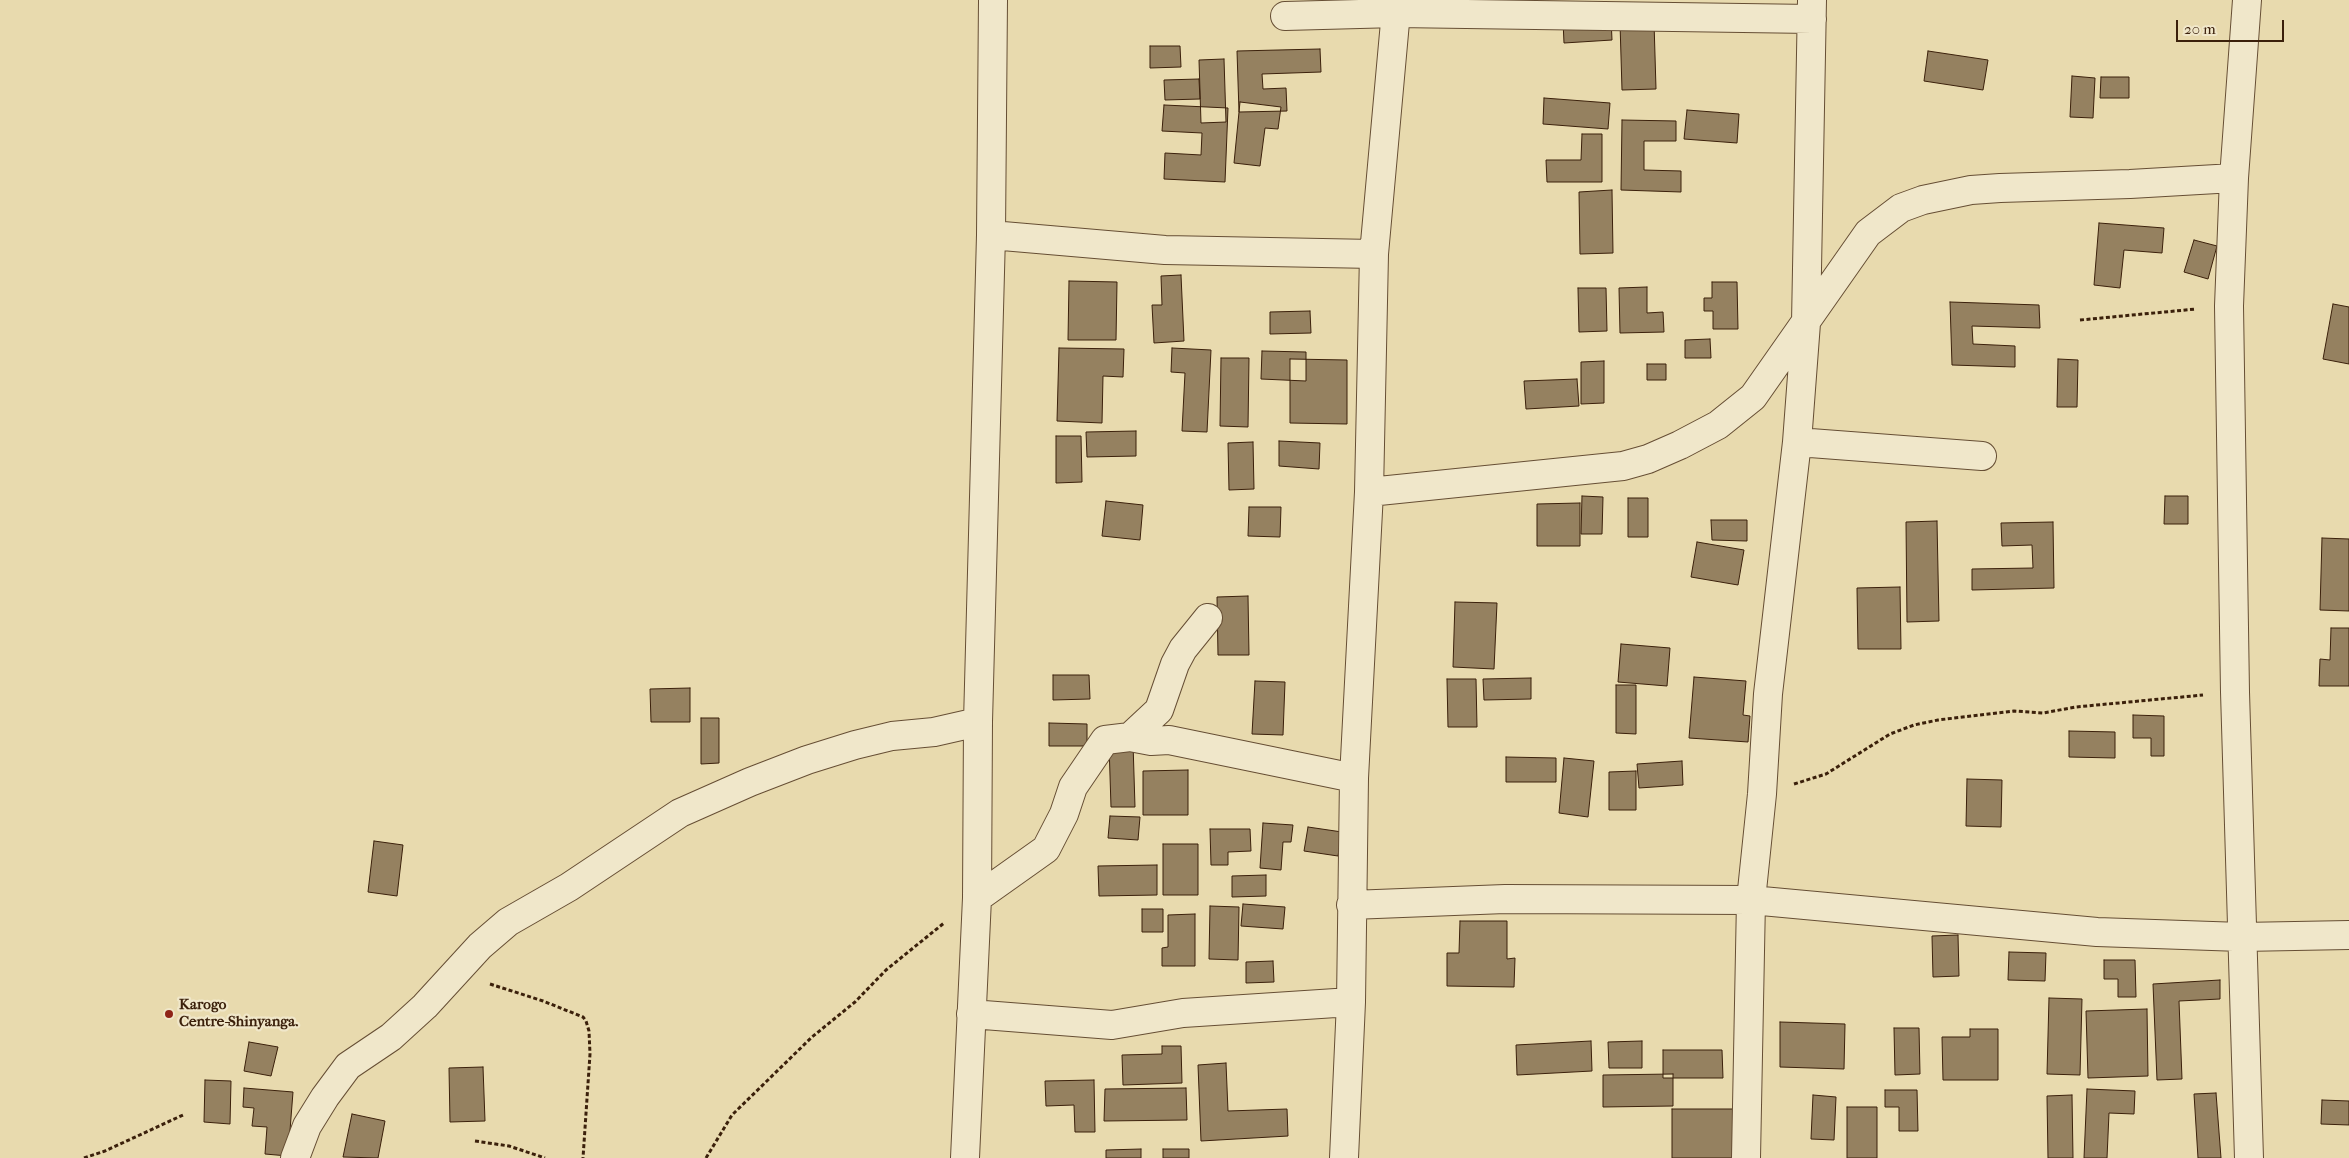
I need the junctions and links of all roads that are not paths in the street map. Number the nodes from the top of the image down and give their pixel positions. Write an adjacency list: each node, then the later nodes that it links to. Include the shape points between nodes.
1 (993, 0): 7 (street)
2 (2247, 0): 6 (street)
3 (1397, 7): 4 (street); 5 (street); 8 (street)
4 (1812, 9): 9 (street)
5 (1285, 16)
6 (2234, 178): 9 (street, via 1971,190 1923,200 1901,208 1868,233); 21 (street, via 2229,306)
7 (991, 235): 8 (street, via 1165,250); 14 (street)
8 (1374, 254): 12 (street)
9 (1806, 323): 10 (street); 12 (street, via 1753,397 1718,425 1648,459 1602,469)
10 (1798, 442): 11 (street); 18 (street, via 1768,694)
11 (1982, 456)
12 (1369, 492): 16 (street)
13 (1208, 618): 15 (street, via 1175,664 1159,710)
14 (978, 722): 17 (street); 24 (street, via 855,745 750,782 680,813 569,887 508,922 480,946 425,1006 391,1037 348,1066 307,1126)
15 (1130, 737): 16 (street, via 1169,740); 17 (street, via 1105,740 1073,787 1064,814 1046,849)
16 (1354, 778): 19 (street)
17 (977, 898): 23 (street)
18 (1751, 900): 19 (street, via 1514,899); 21 (street, via 2097,932); 27 (street)
19 (1351, 905): 22 (street)
20 (2349, 935): 21 (street)
21 (2241, 937): 28 (street)
22 (1351, 1002): 23 (street, via 1183,1013 1112,1025); 26 (street)
23 (971, 1014): 25 (street)
24 (295, 1158)
25 (965, 1158)
26 (1344, 1158)
27 (1746, 1158)
28 (2249, 1158)

